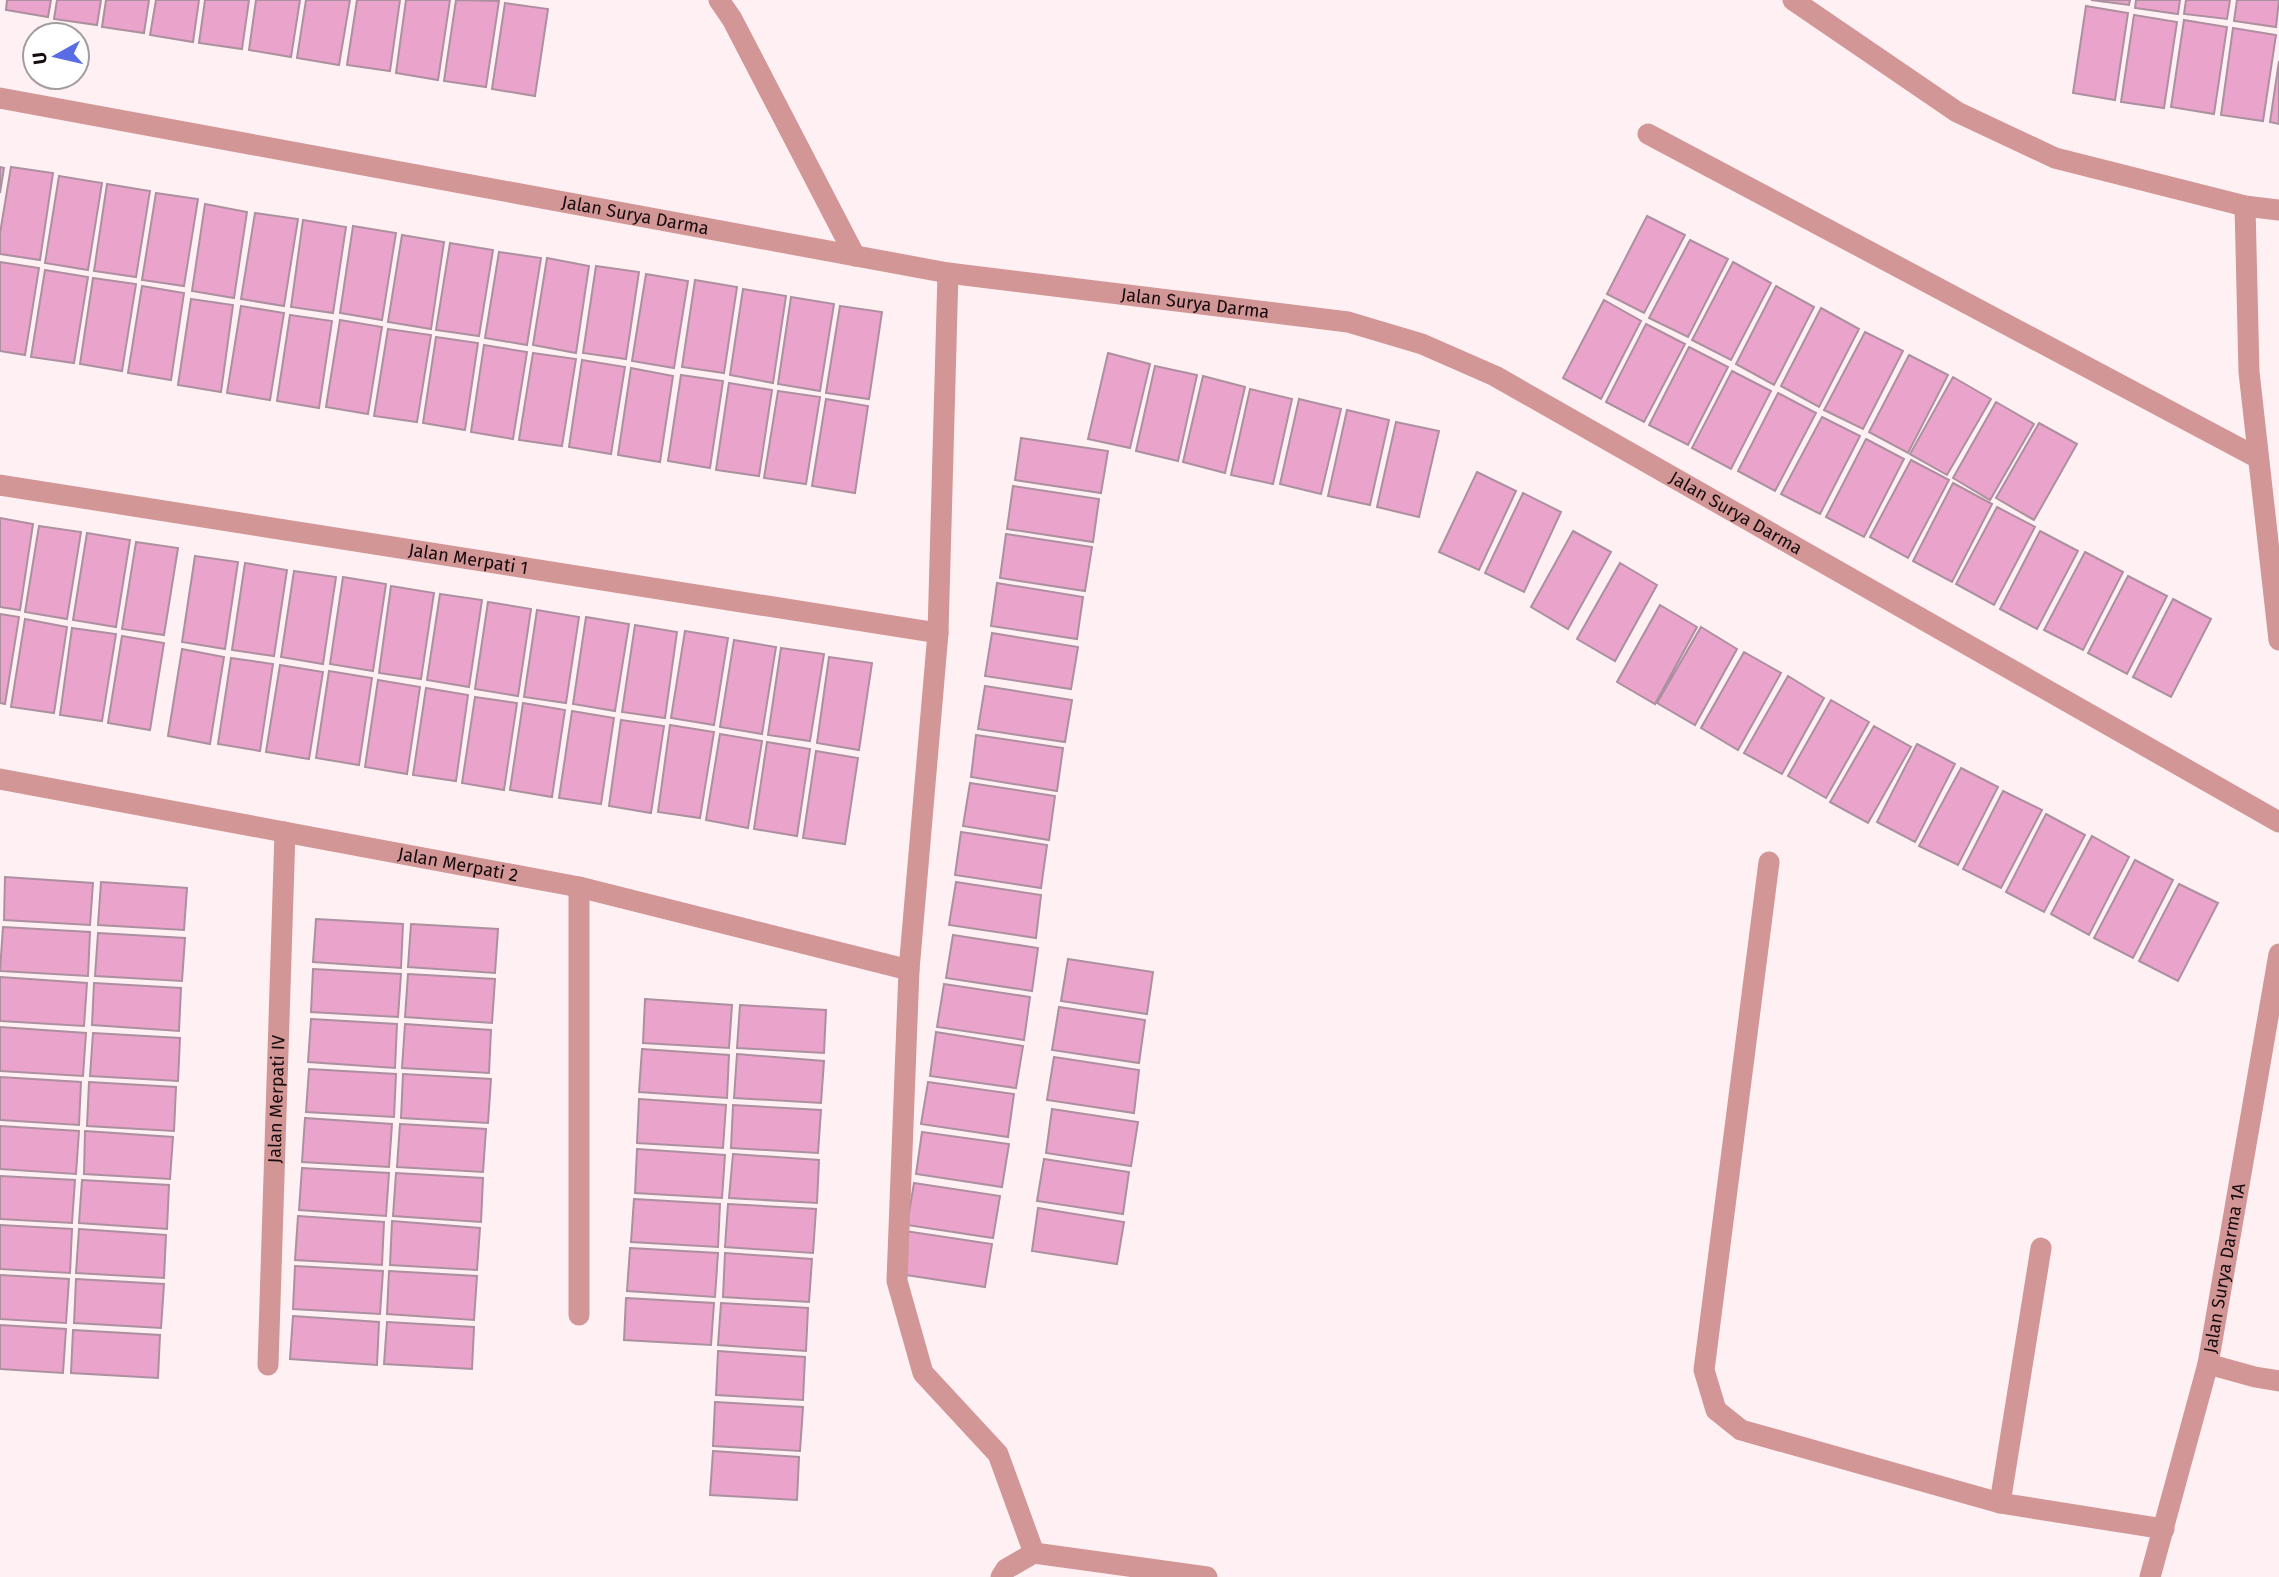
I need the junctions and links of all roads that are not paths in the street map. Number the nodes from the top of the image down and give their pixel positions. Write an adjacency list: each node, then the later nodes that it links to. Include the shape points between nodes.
1 (719, 0): 7 (street)
2 (1793, 0): 5 (street, via 1957,112 2055,158)
3 (0, 98): 7 (street, Jalan Surya Darma)
4 (1648, 134): 9 (street)
5 (2245, 206): 6 (street); 9 (street, via 2249,372)
6 (2279, 210)
7 (855, 257): 8 (street, Jalan Surya Darma)
8 (948, 273): 12 (street); 15 (street, Jalan Surya Darma, via 1348,322 1422,344 1495,376)
9 (2258, 458): 11 (street)
10 (0, 485): 12 (street, Jalan Merpati 1)
11 (2275, 563): 13 (street)
12 (938, 633): 20 (street)
13 (2279, 640)
14 (0, 779): 16 (street, Jalan Merpati 2)
15 (2279, 822)
16 (285, 832): 18 (street, Jalan Merpati 2); 24 (street, Jalan Merpati IV)
17 (1769, 862): 26 (street, via 1704,1370 1716,1410 1741,1430)
18 (579, 887): 20 (street, Jalan Merpati 2); 22 (street)
19 (2279, 954): 23 (street, Jalan Surya Darma 1A)
20 (909, 970): 28 (street, via 897,1281 923,1373 998,1454)
21 (2041, 1248): 26 (street)
22 (579, 1315)
23 (2208, 1364): 25 (street); 27 (street, Jalan Surya Darma 1A)
24 (268, 1365)
25 (2279, 1381)
26 (2000, 1503): 27 (street)
27 (2164, 1529): 31 (street, Jalan Surya Darma 1A)
28 (1034, 1553): 29 (street); 30 (street)
29 (1000, 1577)
30 (1207, 1577)
31 (2150, 1577)

